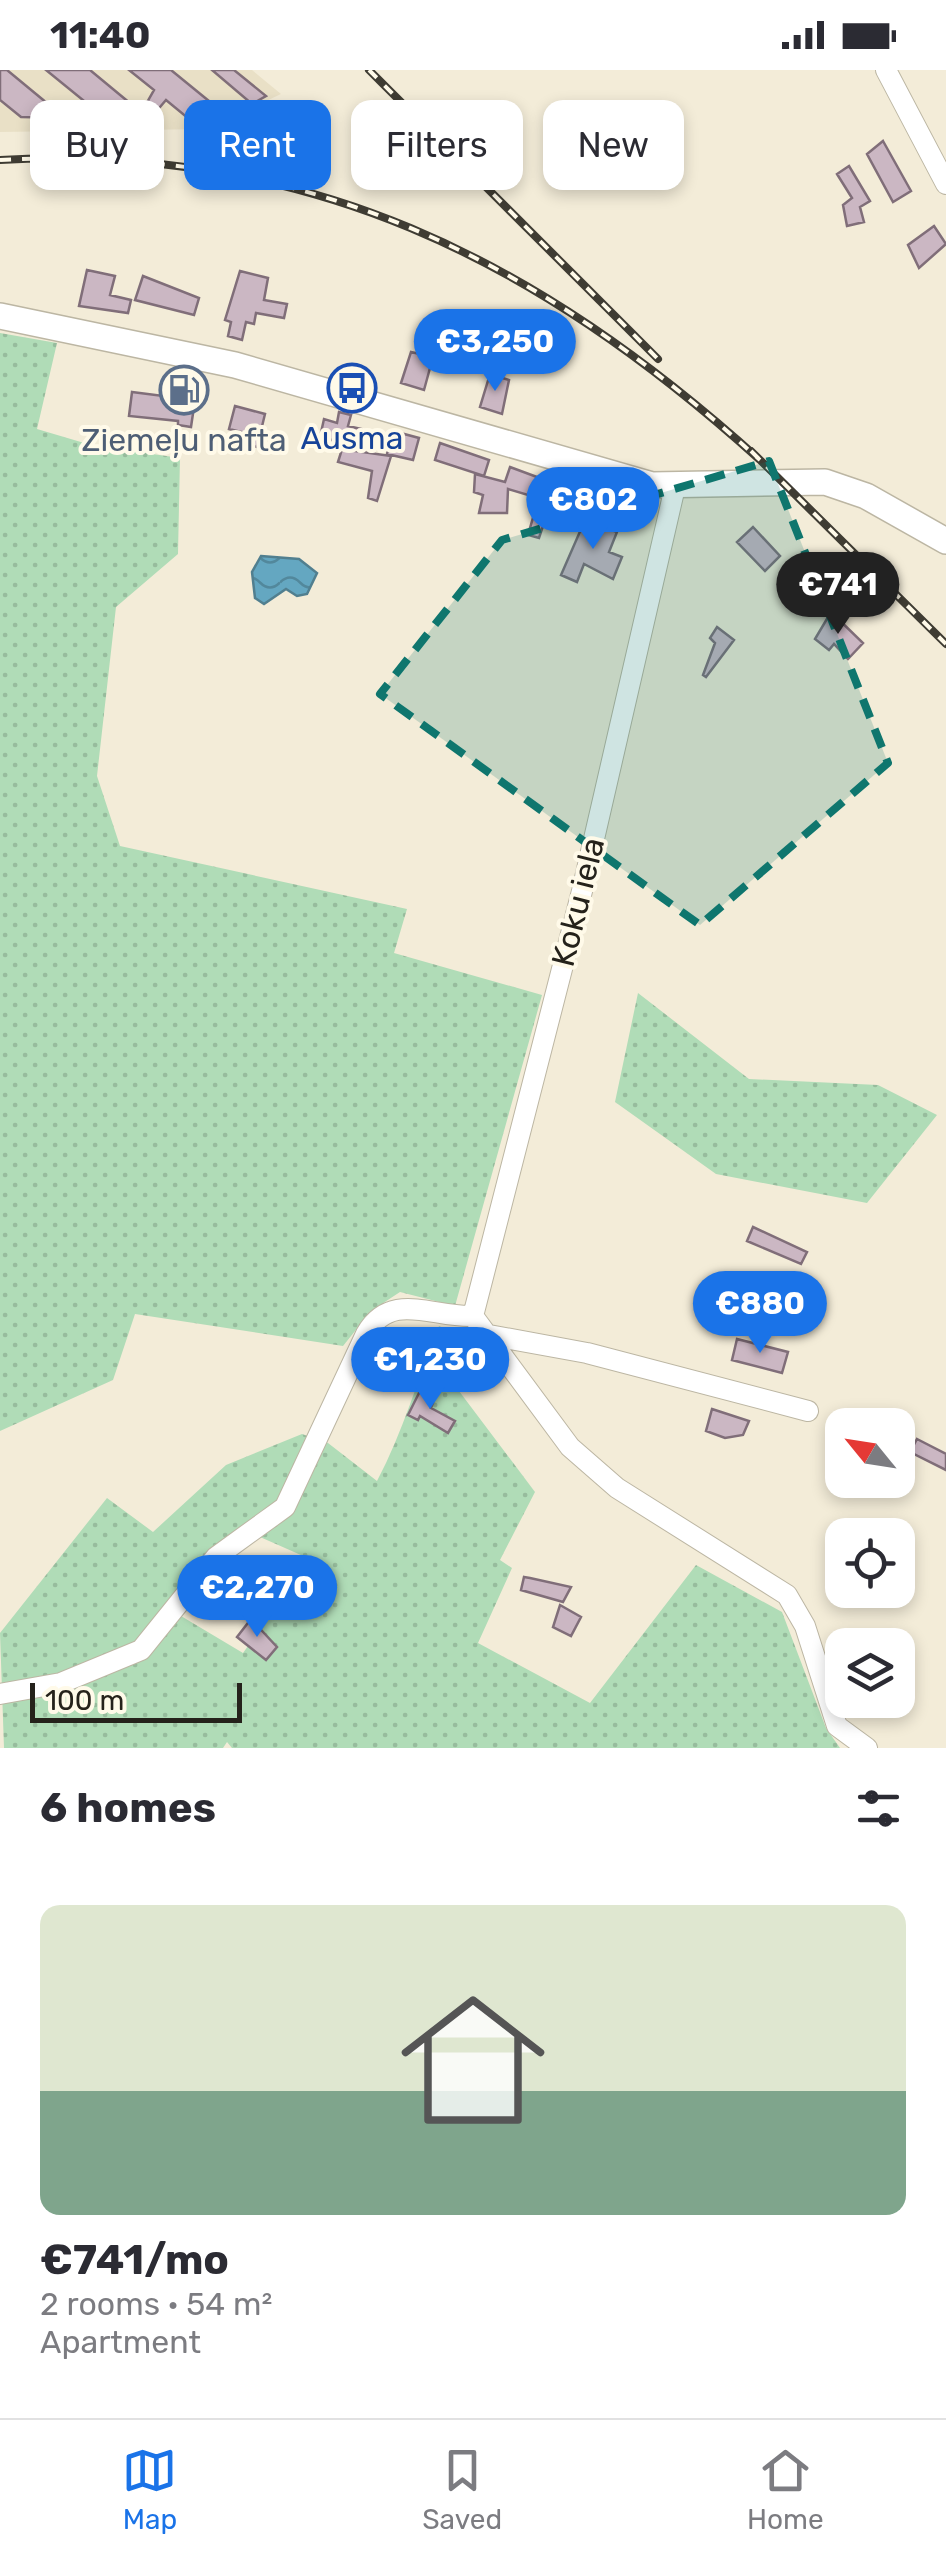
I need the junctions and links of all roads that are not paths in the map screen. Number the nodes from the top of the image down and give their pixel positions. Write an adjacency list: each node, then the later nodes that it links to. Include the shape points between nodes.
1 (886, 70): 2 (street)
2 (946, 184)
3 (0, 316): 4 (main road, via 253,370 591,470)
4 (675, 487): 5 (main road, via 826,482 866,496); 6 (street, Koku iela, via 587,872)
5 (946, 541)
6 (474, 1316): 7 (street); 9 (street, via 401,1307 380,1315 275,1518 216,1557 140,1650 61,1683)
7 (489, 1335): 8 (street, via 588,1353); 10 (street, via 570,1447 617,1488 787,1595 837,1726)
8 (808, 1411)
9 (0, 1694)
10 (867, 1748)

